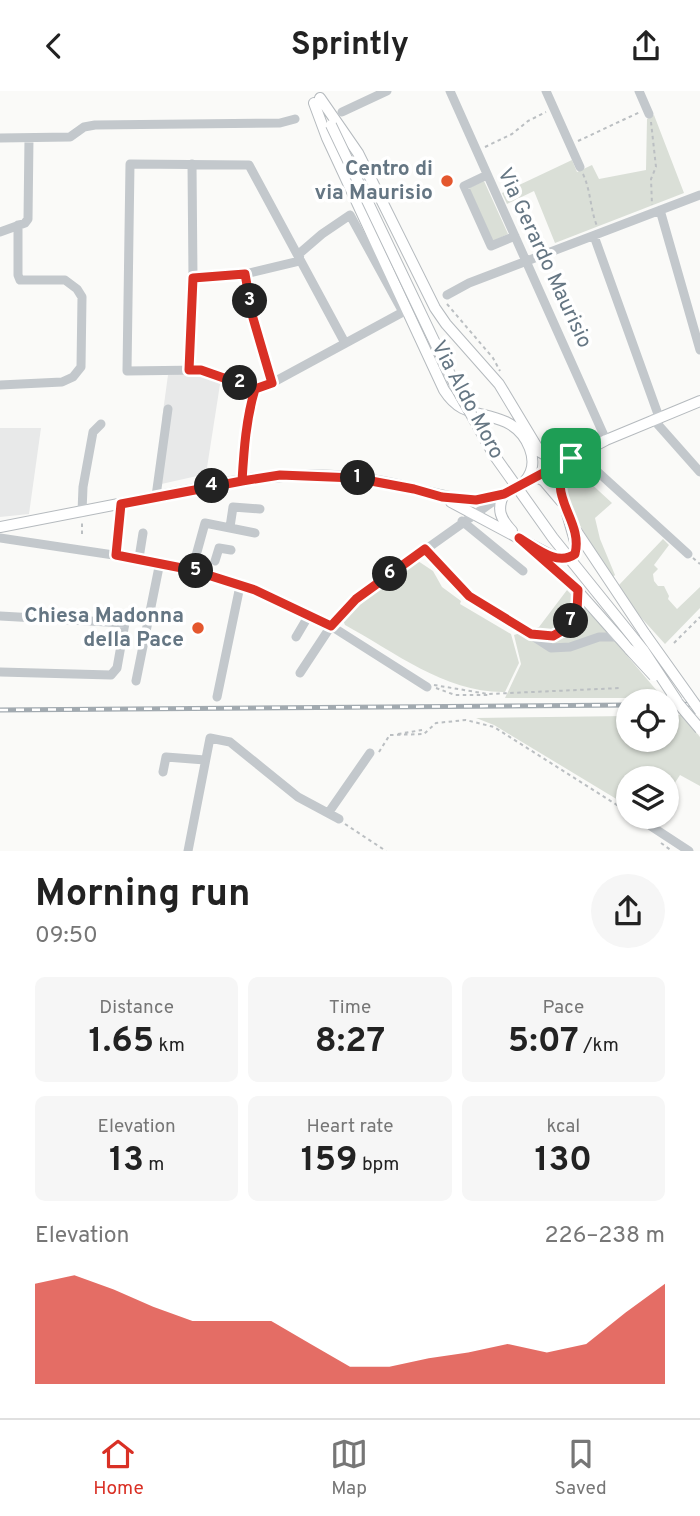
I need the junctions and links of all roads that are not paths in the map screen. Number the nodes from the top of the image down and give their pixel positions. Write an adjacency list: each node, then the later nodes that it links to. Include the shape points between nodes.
1 (307, 91): 6 (main road, Via Aldo Moro)
2 (387, 91): 8 (street)
3 (450, 91): 14 (street, Via Gerardo Maurisio)
4 (546, 91): 13 (street)
5 (639, 91): 7 (street)
6 (317, 97): 33 (main road, via 358,153 435,309 499,384); 36 (main road, via 327,138 446,394 468,412); 79 (main road, Via Aldo Moro, bridge, via 458,391 494,455 533,512)
7 (648, 111)
8 (342, 112)
9 (295, 118): 11 (street, via 280,124 95,125 70,137)
10 (0, 138): 11 (street)
11 (29, 138): 17 (street, via 28,219)
12 (192, 164): 21 (street, via 249,165); 24 (street); 28 (street, via 130,164 127,371)
13 (580, 167)
14 (487, 175): 20 (street, Via Gerardo Maurisio); 20 (street, via 464,185 491,246)
15 (700, 195): 16 (street)
16 (656, 208): 18 (street); 27 (street)
17 (18, 225): 19 (street); 30 (street, via 20,280 65,280 82,297 81,367 62,382)
18 (596, 231): 22 (street); 35 (street)
19 (0, 232)
20 (515, 236): 22 (street, Via Gerardo Maurisio)
21 (299, 261): 23 (street); 26 (street); 26 (street, via 300,253 351,215 403,312)
22 (526, 261): 25 (street); 38 (street, Via Gerardo Maurisio)
23 (245, 274): 24 (street); 29 (street)
24 (193, 278): 28 (street)
25 (447, 295)
26 (345, 343): 29 (street)
27 (700, 350)
28 (189, 370): 31 (street)
29 (272, 383): 31 (street)
30 (0, 385)
31 (255, 389): 42 (street, via 248,412)
32 (700, 401): 35 (main road)
33 (510, 405): 36 (main road, via 511,419); 39 (main road, via 540,451 552,459)
34 (168, 409): 44 (street)
35 (656, 418): 38 (main road); 40 (street)
36 (505, 422): 41 (main road, via 532,452)
37 (101, 424): 48 (street, via 93,432)
38 (606, 440): 39 (main road)
39 (574, 456): 41 (main road); 46 (main road, via 560,477); 60 (street)
40 (700, 472)
41 (530, 479): 43 (main road); 46 (main road, via 544,481)
42 (242, 481): 44 (main road); 45 (main road, via 280,475 355,478)
43 (504, 494): 45 (main road, via 476,500); 49 (street); 57 (main road, via 502,520)
44 (156, 496): 48 (main road)
45 (442, 497): 49 (main road)
46 (563, 503): 51 (main road)
47 (260, 509): 53 (street, via 233,507)
48 (82, 512): 52 (main road)
49 (474, 513): 50 (street); 57 (main road)
50 (462, 521): 58 (street); 65 (street)
51 (571, 522): 57 (main road, via 576,551 571,557 556,558); 79 (main road, bridge)
52 (0, 527)
53 (230, 527): 55 (street); 64 (street, via 205,523)
54 (143, 533): 61 (street)
55 (255, 533)
56 (0, 538): 61 (street)
57 (519, 538): 67 (main road)
58 (425, 549): 70 (street, via 356,599); 71 (street, via 469,596)
59 (231, 550): 63 (street, via 219,548)
60 (688, 554)
61 (139, 558): 62 (street)
62 (160, 562): 64 (street); 76 (street)
63 (213, 569): 64 (street); 66 (street)
64 (192, 570)
65 (523, 571)
66 (240, 586): 68 (street); 78 (street)
67 (578, 590): 71 (street, via 577,612 565,629 553,636); 73 (main road)
68 (309, 615): 70 (street); 72 (street)
69 (0, 616): 74 (street, via 125,623 117,669 111,675)
70 (331, 626): 75 (street); 77 (street)
71 (531, 634): 73 (street, via 551,648)
72 (296, 637)
73 (619, 637): 79 (main road, bridge)
74 (0, 672)
75 (299, 673)
76 (136, 681)
77 (429, 687)
78 (217, 697)
79 (682, 697): 80 (main road, bridge); 81 (main road, bridge)
80 (700, 711)
81 (700, 729)
82 (372, 755): 85 (street)
83 (205, 760): 84 (street, via 166,757); 85 (street, via 211,738 230,743 298,797); 88 (street)
84 (163, 772)
85 (330, 812): 86 (street)
86 (339, 819)
87 (655, 829): 89 (street)
88 (188, 851)
89 (689, 851)

